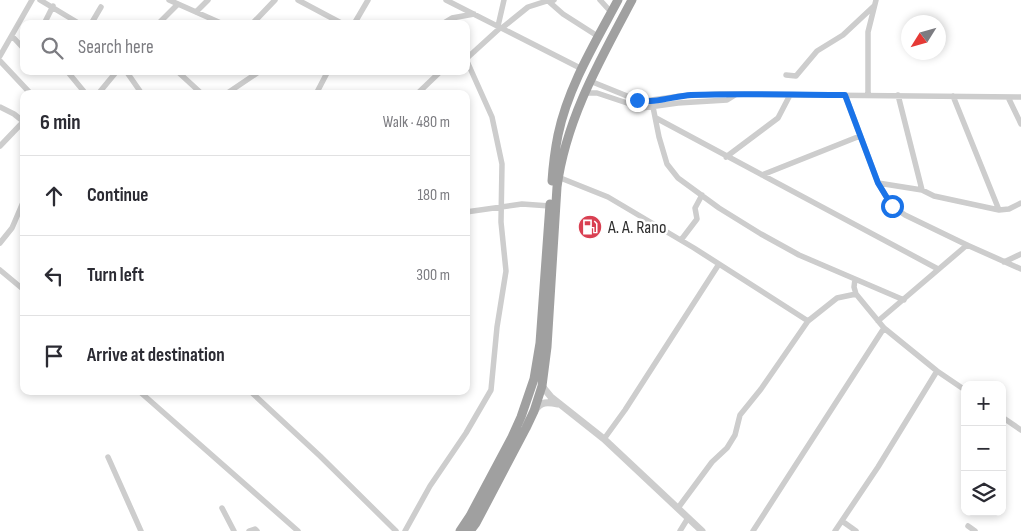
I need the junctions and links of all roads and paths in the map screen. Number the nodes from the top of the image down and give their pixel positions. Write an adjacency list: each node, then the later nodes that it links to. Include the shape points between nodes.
1 (32, 0): 23 (street)
2 (40, 0): 18 (street)
3 (169, 0): 17 (street)
4 (208, 0): 20 (street)
5 (275, 0): 29 (street)
6 (298, 0): 30 (street)
7 (368, 0): 31 (street)
8 (446, 0): 14 (street)
9 (504, 0): 34 (street)
10 (550, 0): 15 (street); 36 (street, via 563,14)
11 (600, 0): 21 (street)
12 (618, 0): 21 (highway)
13 (632, 0): 51 (highway)
14 (454, 2): 22 (street)
15 (534, 2): 34 (street)
16 (875, 3): 50 (street, via 843,35 817,51 796,76); 64 (street, via 868,32)
17 (178, 4): 20 (street); 27 (street)
18 (53, 6): 24 (street); 25 (street)
19 (100, 7): 26 (street)
20 (196, 12): 28 (street)
21 (611, 12): 36 (highway)
22 (474, 14): 32 (street); 34 (street)
23 (21, 20)
24 (46, 20)
25 (74, 20)
26 (93, 20)
27 (162, 20)
28 (214, 20)
29 (256, 20)
30 (336, 20)
31 (356, 20)
32 (449, 20)
33 (20, 22): 35 (street)
34 (500, 28): 38 (street); 42 (street)
35 (12, 36): 37 (street); 39 (street)
36 (598, 37): 42 (highway)
37 (20, 45)
38 (470, 55)
39 (0, 56)
40 (0, 61): 52 (street)
41 (470, 68): 85 (street, via 492,117 502,164)
42 (582, 69): 84 (highway, via 558,134)
43 (70, 75): 53 (street)
44 (112, 75): 54 (street)
45 (129, 75): 55 (street)
46 (181, 75): 56 (street)
47 (254, 75): 57 (street)
48 (324, 75): 58 (street)
49 (437, 75): 59 (street)
50 (786, 75)
51 (590, 80): 60 (highway); 61 (street, via 644,101)
52 (27, 90)
53 (83, 90)
54 (101, 90)
55 (139, 90)
56 (197, 90)
57 (232, 90)
58 (318, 90)
59 (421, 90)
60 (584, 93): 70 (street, via 597,93 638,107); 79 (highway, via 567,139)
61 (735, 95): 62 (street); 70 (street, via 728,100)
62 (790, 95): 63 (street); 77 (street, via 778,118)
63 (845, 95): 64 (street); 75 (street)
64 (868, 95): 65 (street)
65 (898, 95): 66 (street); 81 (street)
66 (953, 96): 67 (street); 87 (street)
67 (1008, 97): 68 (street); 73 (street)
68 (1021, 97)
69 (0, 107): 72 (street)
70 (653, 107): 71 (street)
71 (656, 118): 77 (street); 82 (street, via 667,164 678,178)
72 (20, 119)
73 (1021, 124)
74 (20, 126): 76 (street)
75 (860, 136): 78 (street); 80 (street)
76 (0, 146)
77 (726, 156): 78 (street)
78 (762, 175): 97 (street)
79 (558, 177): 91 (street, via 608,197); 108 (highway)
80 (878, 183): 81 (street); 93 (street, via 896,209)
81 (922, 190): 87 (street, via 934,196)
82 (702, 195): 91 (street, via 695,208 697,219); 100 (street, via 760,234)
83 (1021, 203): 87 (street)
84 (550, 206): 85 (street, via 522,204); 130 (highway, via 534,378 512,438)
85 (501, 207): 88 (street); 129 (street, via 506,271 491,390)
86 (20, 208): 89 (street)
87 (999, 210)
88 (470, 211)
89 (16, 216): 90 (street); 92 (street, via 12,228)
90 (20, 218)
91 (681, 240): 96 (street)
92 (0, 243)
93 (967, 245): 95 (street); 97 (street)
94 (1021, 254): 95 (street)
95 (1004, 262): 98 (street)
96 (719, 264): 104 (street); 116 (street)
97 (938, 269): 103 (street)
98 (1021, 269)
99 (0, 270): 101 (street)
100 (855, 279): 102 (street); 103 (street)
101 (20, 287)
102 (856, 294): 104 (street, via 837,298); 105 (street)
103 (904, 300): 105 (street)
104 (808, 321): 119 (street, via 740,415 735,435 726,448)
105 (878, 321): 106 (street)
106 (884, 328): 107 (street); 134 (street)
107 (938, 371): 109 (street); 121 (street)
108 (542, 386): 112 (street); 113 (highway)
109 (961, 387)
110 (144, 395): 127 (street)
111 (254, 395): 128 (street)
112 (561, 404): 113 (street, via 544,403); 116 (street)
113 (534, 411): 131 (highway)
114 (1006, 420): 115 (street)
115 (1021, 430)
116 (604, 439): 119 (street)
117 (108, 457): 123 (street)
118 (222, 508): 124 (street)
119 (678, 508): 120 (street)
120 (688, 518): 132 (street); 133 (street)
121 (842, 521): 135 (street); 136 (street)
122 (968, 526): 137 (street)
123 (141, 531)
124 (234, 531)
125 (249, 531): 126 (street)
126 (256, 531)
127 (298, 531)
128 (396, 531)
129 (405, 531)
130 (460, 531)
131 (470, 531)
132 (680, 531)
133 (702, 531)
134 (753, 531)
135 (835, 531)
136 (856, 531)
137 (975, 531)

